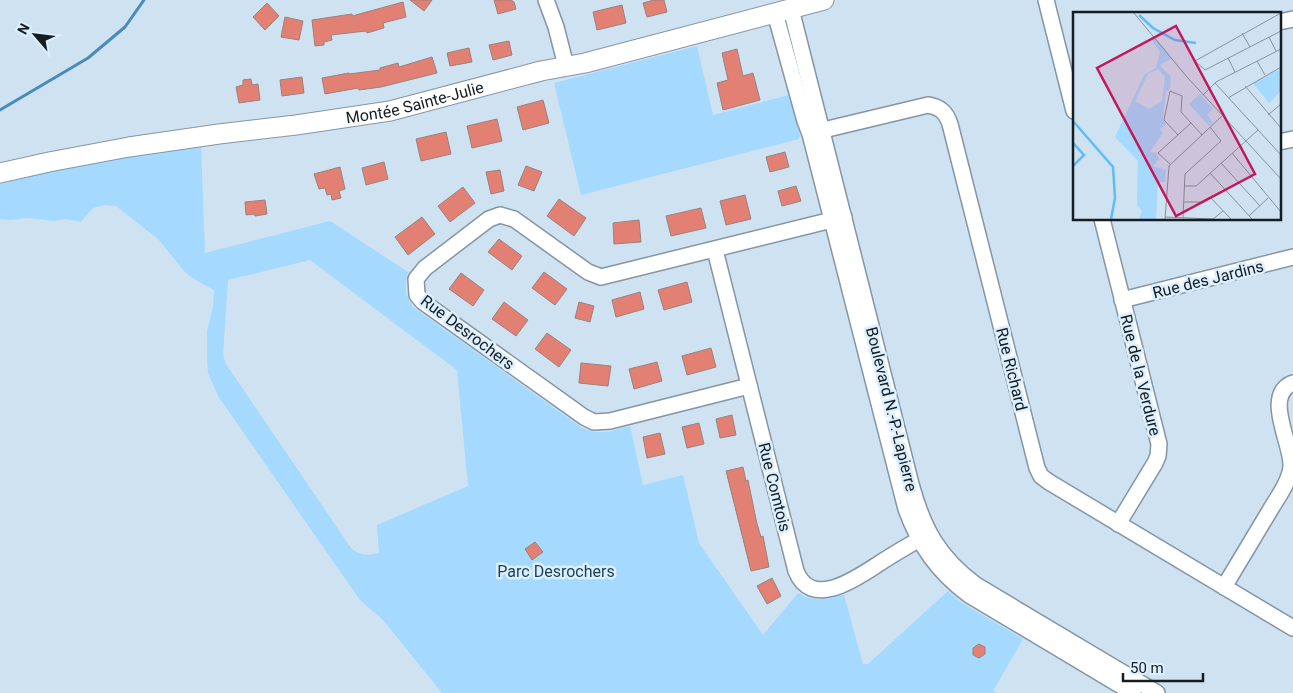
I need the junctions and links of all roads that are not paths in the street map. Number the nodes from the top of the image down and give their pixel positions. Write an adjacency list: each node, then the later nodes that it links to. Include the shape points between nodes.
1 (546, 0): 7 (street)
2 (824, 0): 4 (main road, Montée Sainte-Julie)
3 (1046, 0): 8 (street)
4 (783, 11): 7 (main road, Montée Sainte-Julie); 10 (street, Boulevard N.-P.-Lapierre, via 804,121)
5 (1293, 18): 6 (street)
6 (1280, 22)
7 (566, 66): 13 (main road, Montée Sainte-Julie, via 390,110 122,148)
8 (1070, 76): 9 (street)
9 (1073, 102)
10 (815, 132): 14 (street, Boulevard N.-P.-Lapierre); 21 (street, Rue Richard, via 928,105 946,114 1039,473 1048,482)
11 (1293, 138): 12 (street)
12 (1280, 142)
13 (0, 173)
14 (838, 218): 16 (street, Rue Desrochers); 22 (street, Boulevard N.-P.-Lapierre)
15 (1102, 220): 18 (street, Rue de la Verdure)
16 (715, 250): 20 (street, Rue Comtois); 20 (street, Rue Desrochers, via 601,277 588,272 514,219 500,215 489,219 425,268 416,279 416,290 423,302 594,422 610,421)
17 (1293, 257): 18 (street, Rue des Jardins)
18 (1122, 300): 21 (street, Rue de la Verdure, via 1159,444 1155,463)
19 (1293, 383): 23 (street, via 1285,388 1279,400 1291,462 1290,473)
20 (749, 386): 22 (street, Rue Comtois, via 796,572 802,583 815,590 843,585)
21 (1118, 524): 23 (street, Rue Richard)
22 (924, 537): 25 (street, Boulevard N.-P.-Lapierre, via 939,569 969,595); 26 (street, Boulevard N.-P.-Lapierre, via 976,585)
23 (1224, 587): 24 (street, Rue Richard)
24 (1293, 628)
25 (1133, 693)
26 (1157, 693)

